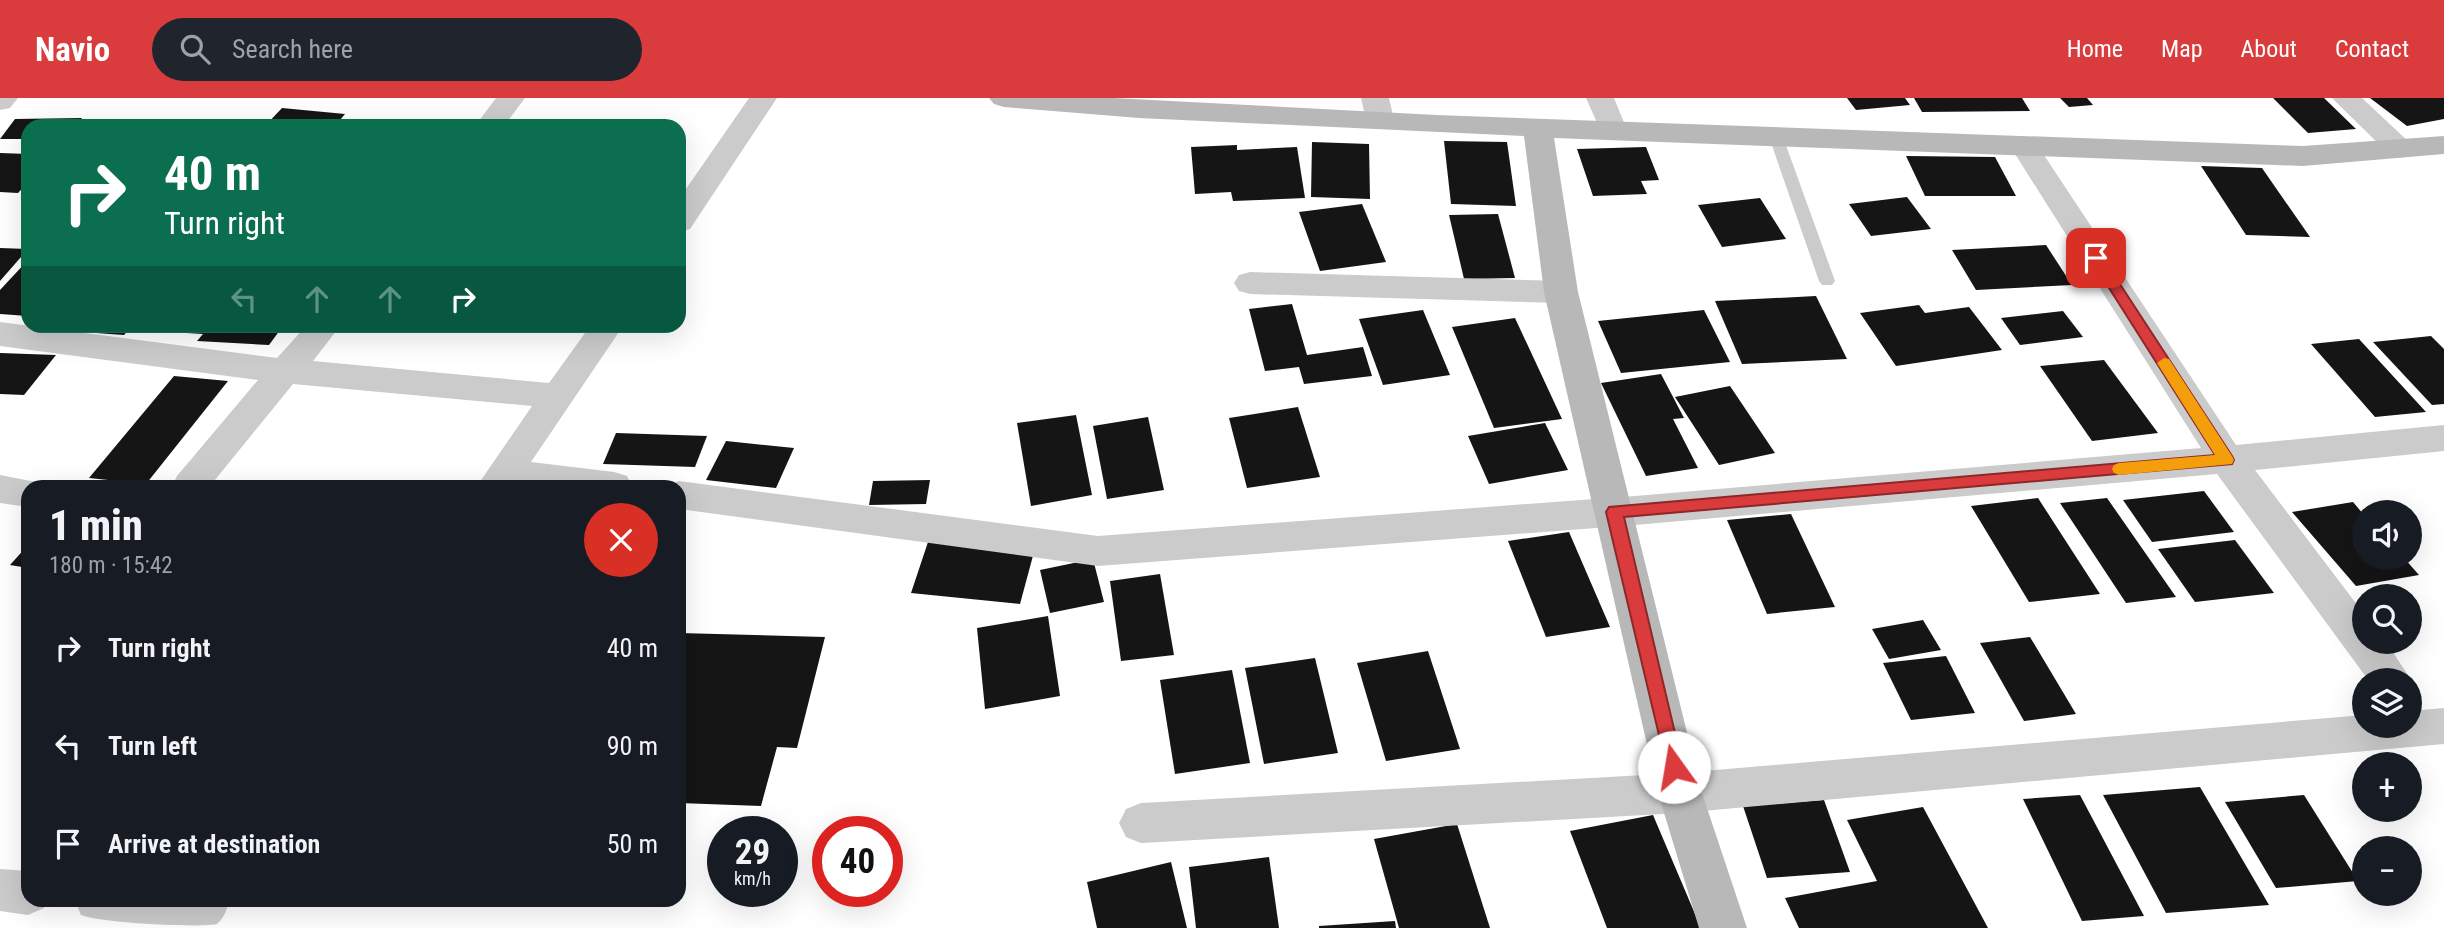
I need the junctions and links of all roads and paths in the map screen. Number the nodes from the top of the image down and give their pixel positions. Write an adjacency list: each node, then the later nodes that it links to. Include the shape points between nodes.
1 (4, 98): 8 (street)
2 (511, 98): 10 (street)
3 (763, 98): 17 (street)
4 (1004, 98): 7 (street)
5 (1601, 98): 12 (street)
6 (2346, 98): 16 (street)
7 (1052, 100): 9 (street, via 1139,109)
8 (0, 102)
9 (1378, 109): 11 (street)
10 (494, 119)
11 (1538, 128): 12 (street); 20 (street)
12 (1613, 130): 13 (street)
13 (1776, 137): 15 (street); 18 (lane)
14 (2444, 145): 16 (street)
15 (2024, 146): 16 (street, via 2303,156); 27 (street)
16 (2400, 149)
17 (686, 212)
18 (1827, 281)
19 (1250, 283): 20 (street)
20 (1561, 292): 33 (street)
21 (318, 333): 24 (street)
22 (602, 333): 25 (street)
23 (0, 334): 24 (street)
24 (285, 371): 25 (street); 29 (street)
25 (558, 396): 28 (street)
26 (2444, 438): 27 (street)
27 (2227, 460): 33 (street); 34 (street)
28 (500, 479)
29 (195, 480)
30 (0, 488): 31 (street)
31 (21, 492)
32 (686, 496): 33 (street, via 1098,551)
33 (1614, 512): 36 (street)
34 (2382, 668)
35 (2431, 728): 36 (street)
36 (1680, 793): 37 (street); 42 (street)
37 (1141, 823)
38 (0, 890): 39 (street)
39 (21, 892)
40 (156, 907): 41 (street)
41 (199, 912)
42 (1723, 928)

